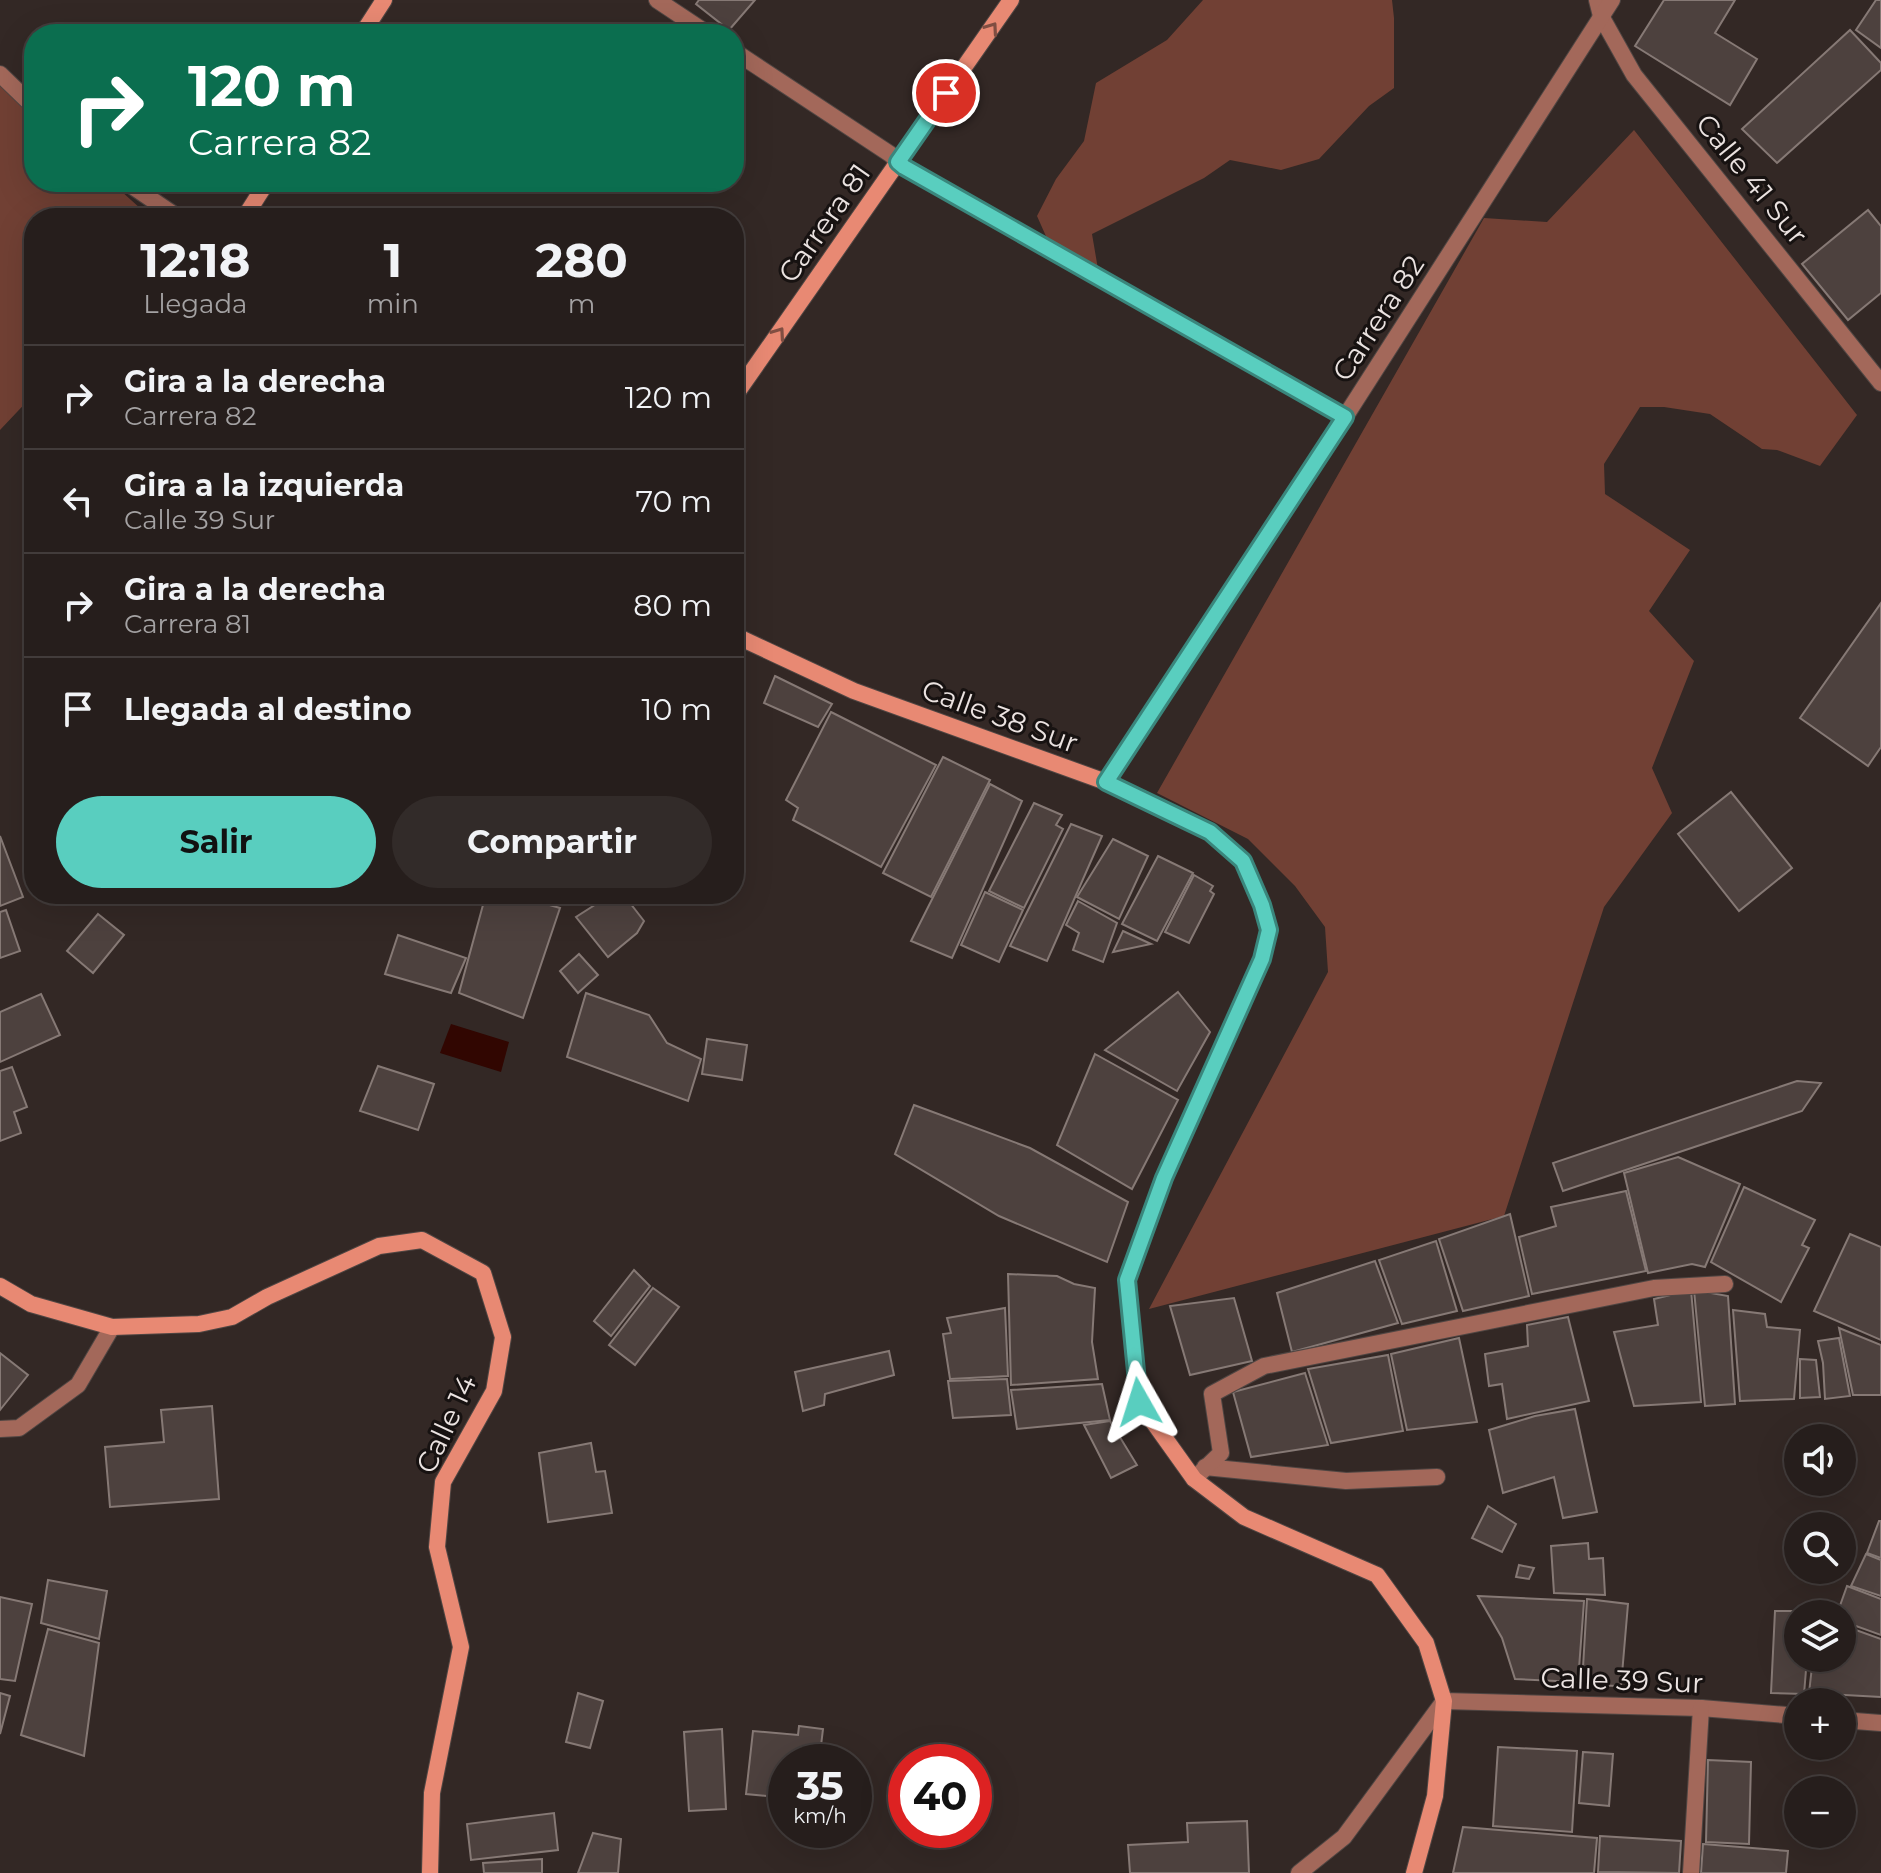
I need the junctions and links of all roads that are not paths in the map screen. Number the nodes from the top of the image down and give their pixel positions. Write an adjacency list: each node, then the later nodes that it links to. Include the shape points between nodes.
1 (384, 0): 6 (street)
2 (657, 0): 7 (street)
3 (1011, 0): 11 (street, Carrera 81, one-way to 3)
4 (1612, 0): 5 (street, Carrera 82)
5 (1599, 8): 15 (street, Calle 41 Sur, via 1634,75); 16 (street, Carrera 82)
6 (368, 24)
7 (693, 24)
8 (744, 58): 11 (street)
9 (0, 74): 10 (street)
10 (24, 97)
11 (898, 162): 14 (street, Carrera 81, one-way to 11); 16 (street)
12 (141, 192): 13 (street)
13 (164, 208)
14 (744, 383)
15 (1881, 383)
16 (1345, 417): 18 (street, Carrera 82)
17 (744, 640): 18 (street, Calle 38 Sur, via 854,691)
18 (1106, 782): 23 (street, Calle 38 Sur, via 1210,832 1243,861 1269,930 1262,959 1164,1178 1127,1280 1139,1402)
19 (1725, 1284): 23 (street, via 1654,1288 1264,1366 1212,1394 1221,1453)
20 (0, 1286): 21 (street, Calle 14, via 31,1304)
21 (112, 1327): 22 (street, via 78,1385 19,1428); 30 (street, Calle 14, via 199,1324 232,1317 379,1246 422,1240 483,1273 503,1337 494,1391 443,1482 437,1547 461,1647 432,1793)
22 (0, 1429)
23 (1199, 1473): 24 (street, via 1346,1481); 25 (street, Calle 38 Sur, via 1244,1517 1377,1575 1426,1643)
24 (1437, 1477)
25 (1444, 1701): 26 (street, Calle 39 Sur); 31 (street, via 1344,1837); 32 (street, Calle 38 Sur, via 1435,1796)
26 (1701, 1708): 27 (street, Calle 39 Sur); 33 (street)
27 (1784, 1715)
28 (1856, 1721): 29 (street)
29 (1881, 1723)
30 (430, 1873)
31 (1299, 1873)
32 (1414, 1873)
33 (1691, 1873)

